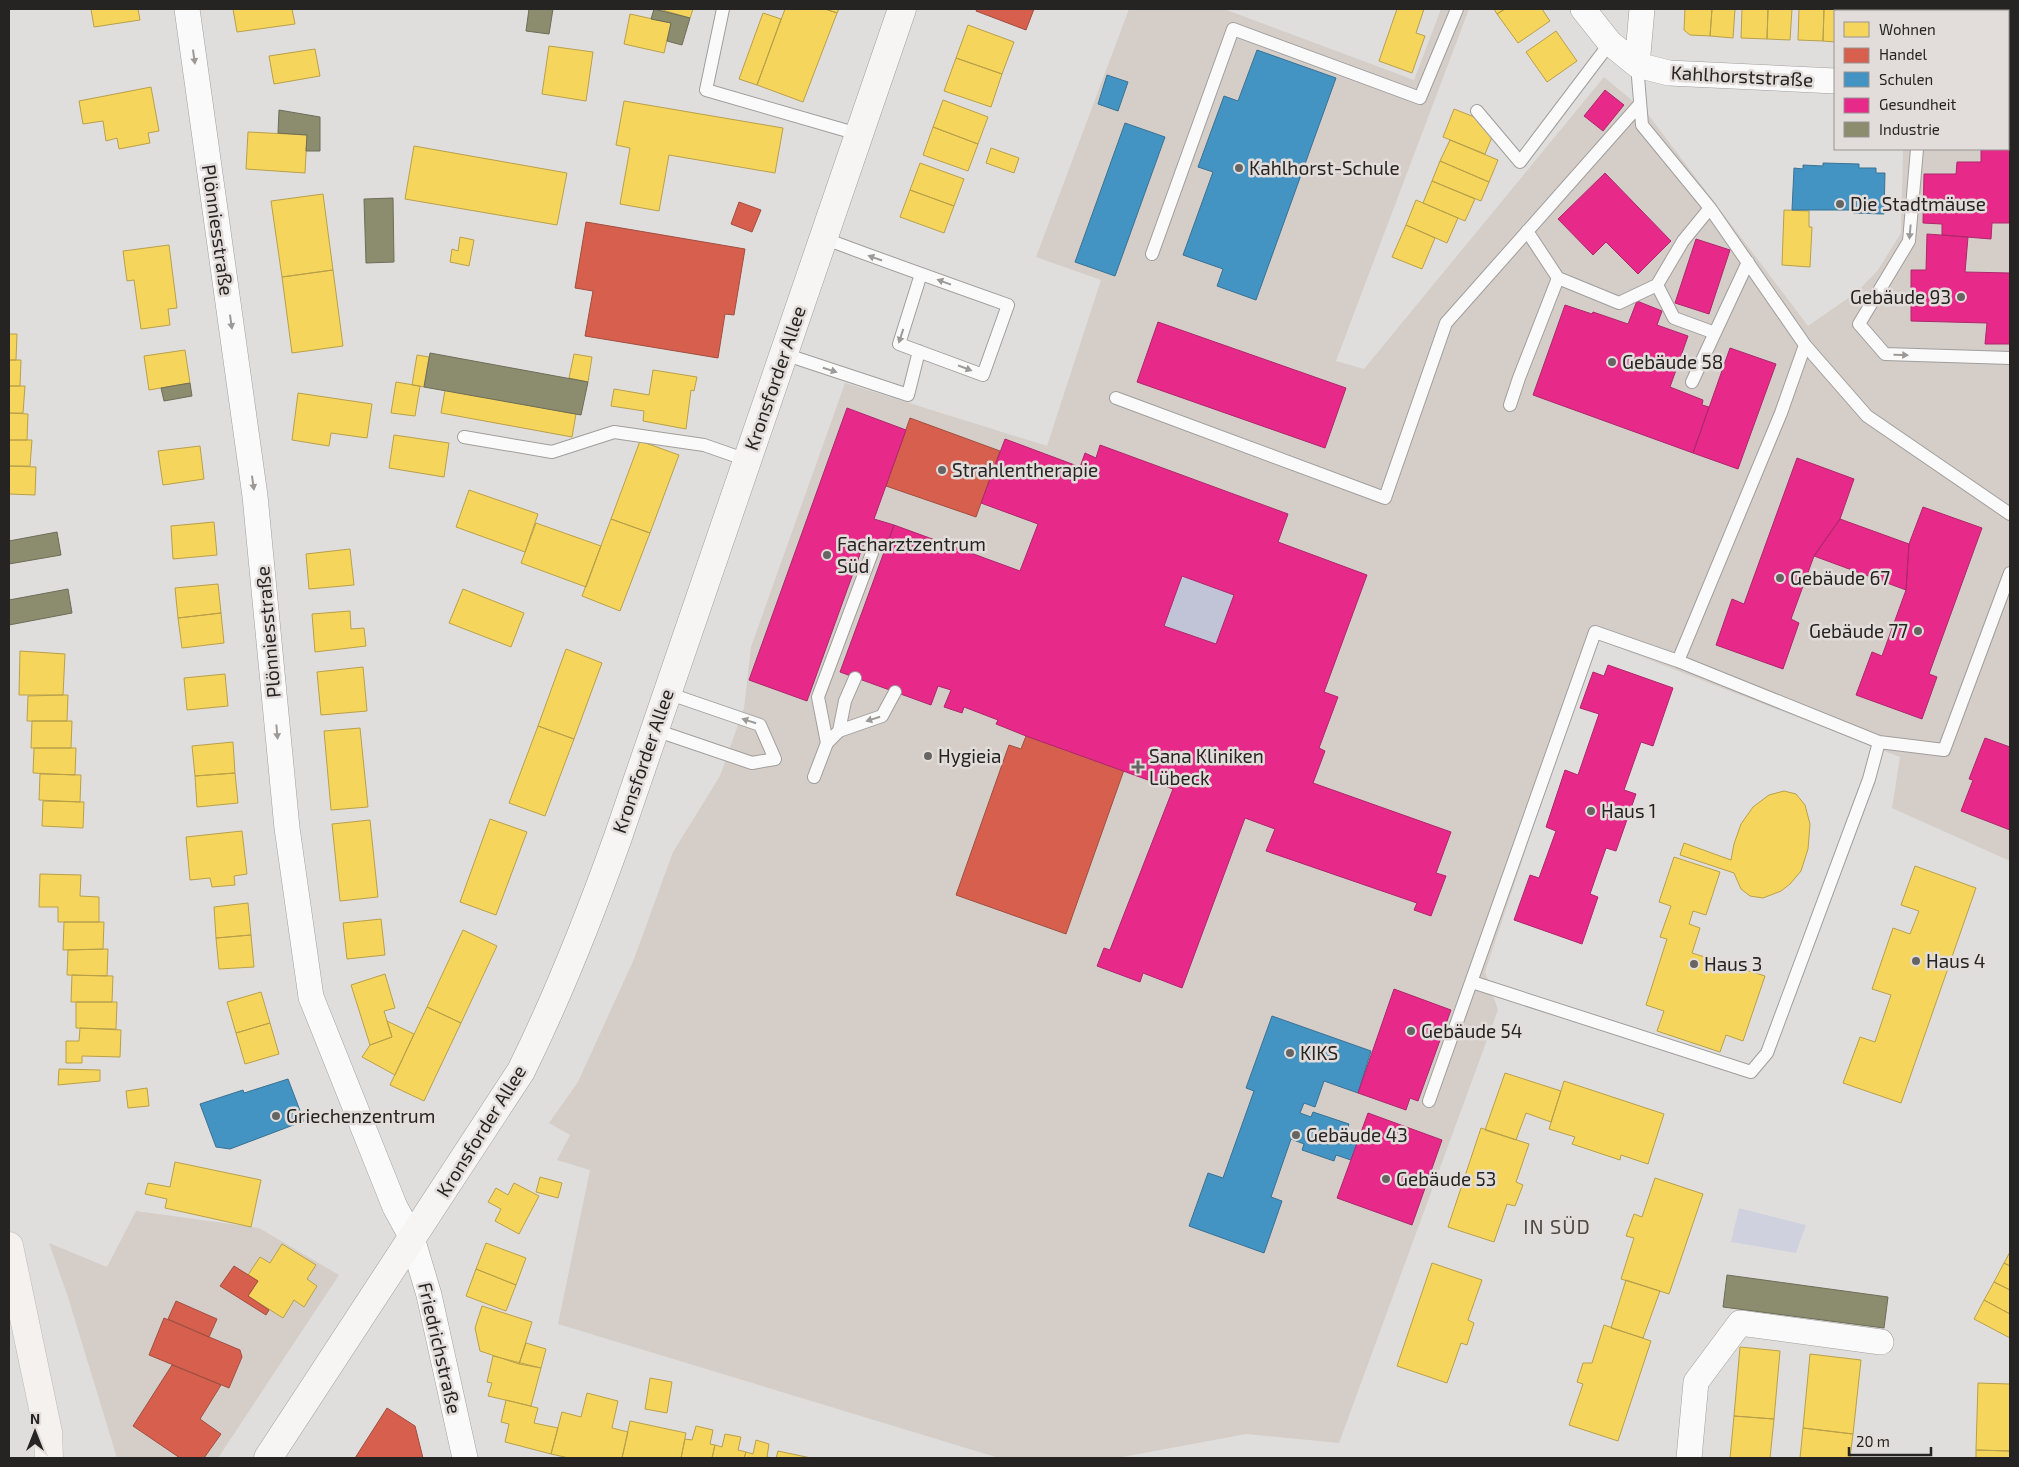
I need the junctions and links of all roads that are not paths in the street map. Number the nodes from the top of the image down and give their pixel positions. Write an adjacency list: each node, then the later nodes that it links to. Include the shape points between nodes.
1 (187, 9): 46 (street, Plönniesstraße, one-way to 46, via 255,496 287,828 311,997 395,1207)
2 (723, 9): 12 (lane, via 706,90)
3 (902, 9): 12 (main road, Kronsforder Allee)
4 (1457, 9): 17 (lane, via 1420,98 1233,28)
5 (1583, 9): 7 (street, Kahlhorststraße)
6 (1642, 9): 8 (street)
7 (1610, 43): 8 (street, Kahlhorststraße); 11 (lane, via 1520,162)
8 (1637, 64): 9 (street, Kahlhorststraße, via 1669,73); 10 (lane)
9 (1834, 81)
10 (1640, 104): 14 (lane, via 1642,125); 15 (lane)
11 (1477, 111)
12 (858, 134): 16 (main road, Kronsforder Allee)
13 (1917, 150): 26 (lane, one-way to 26, via 1909,241 1859,324 1885,354)
14 (1710, 208): 18 (lane); 21 (lane, via 1683,240)
15 (1528, 231): 20 (lane); 28 (lane, via 1446,323 1385,498)
16 (823, 238): 19 (lane, one-way to 16); 25 (main road, Kronsforder Allee)
17 (1152, 254)
18 (1748, 262): 22 (lane); 23 (lane)
19 (921, 274): 24 (lane, one-way to 24, via 899,344); 24 (lane, one-way to 19, via 984,376 1008,305)
20 (1558, 278): 21 (lane, via 1619,303); 29 (lane)
21 (1657, 285): 22 (lane, via 1674,318)
22 (1715, 333): 27 (lane)
23 (1805, 345): 32 (lane, via 1867,416); 35 (lane, via 1781,413)
24 (919, 351): 25 (lane, one-way to 24, via 908,395)
25 (784, 354): 31 (main road, Kronsforder Allee)
26 (2010, 358)
27 (1692, 382)
28 (1116, 398)
29 (1510, 405)
30 (464, 436): 31 (lane, via 552,452 614,432 704,445)
31 (747, 460): 38 (main road, Kronsforder Allee)
32 (2010, 514)
33 (872, 553): 42 (lane, via 818,697)
34 (2010, 573): 41 (lane, via 1944,750)
35 (1678, 661): 41 (lane); 44 (lane, via 1595,632)
36 (855, 678): 40 (lane, via 845,701)
37 (895, 692): 40 (lane, one-way to 40, via 882,716)
38 (666, 693): 39 (main road, Kronsforder Allee); 39 (lane, one-way to 38, via 752,763 775,759 760,725)
39 (655, 730): 46 (main road, Kronsforder Allee, via 594,903 551,1011 521,1071)
40 (839, 731): 42 (lane)
41 (1879, 742): 44 (lane, via 1869,779 1767,1053 1751,1072)
42 (827, 743): 43 (lane)
43 (814, 777)
44 (1472, 982): 45 (lane)
45 (1429, 1101)
46 (412, 1238): 52 (main road, Kronsforder Allee); 53 (street, Friedrichstraße, via 429,1295)
47 (9, 1246): 49 (main road)
48 (1881, 1342): 54 (street, via 1740,1323 1696,1382)
49 (48, 1432): 50 (main road); 51 (main road)
50 (49, 1458)
51 (60, 1458)
52 (268, 1458)
53 (465, 1458)
54 (1689, 1458)

